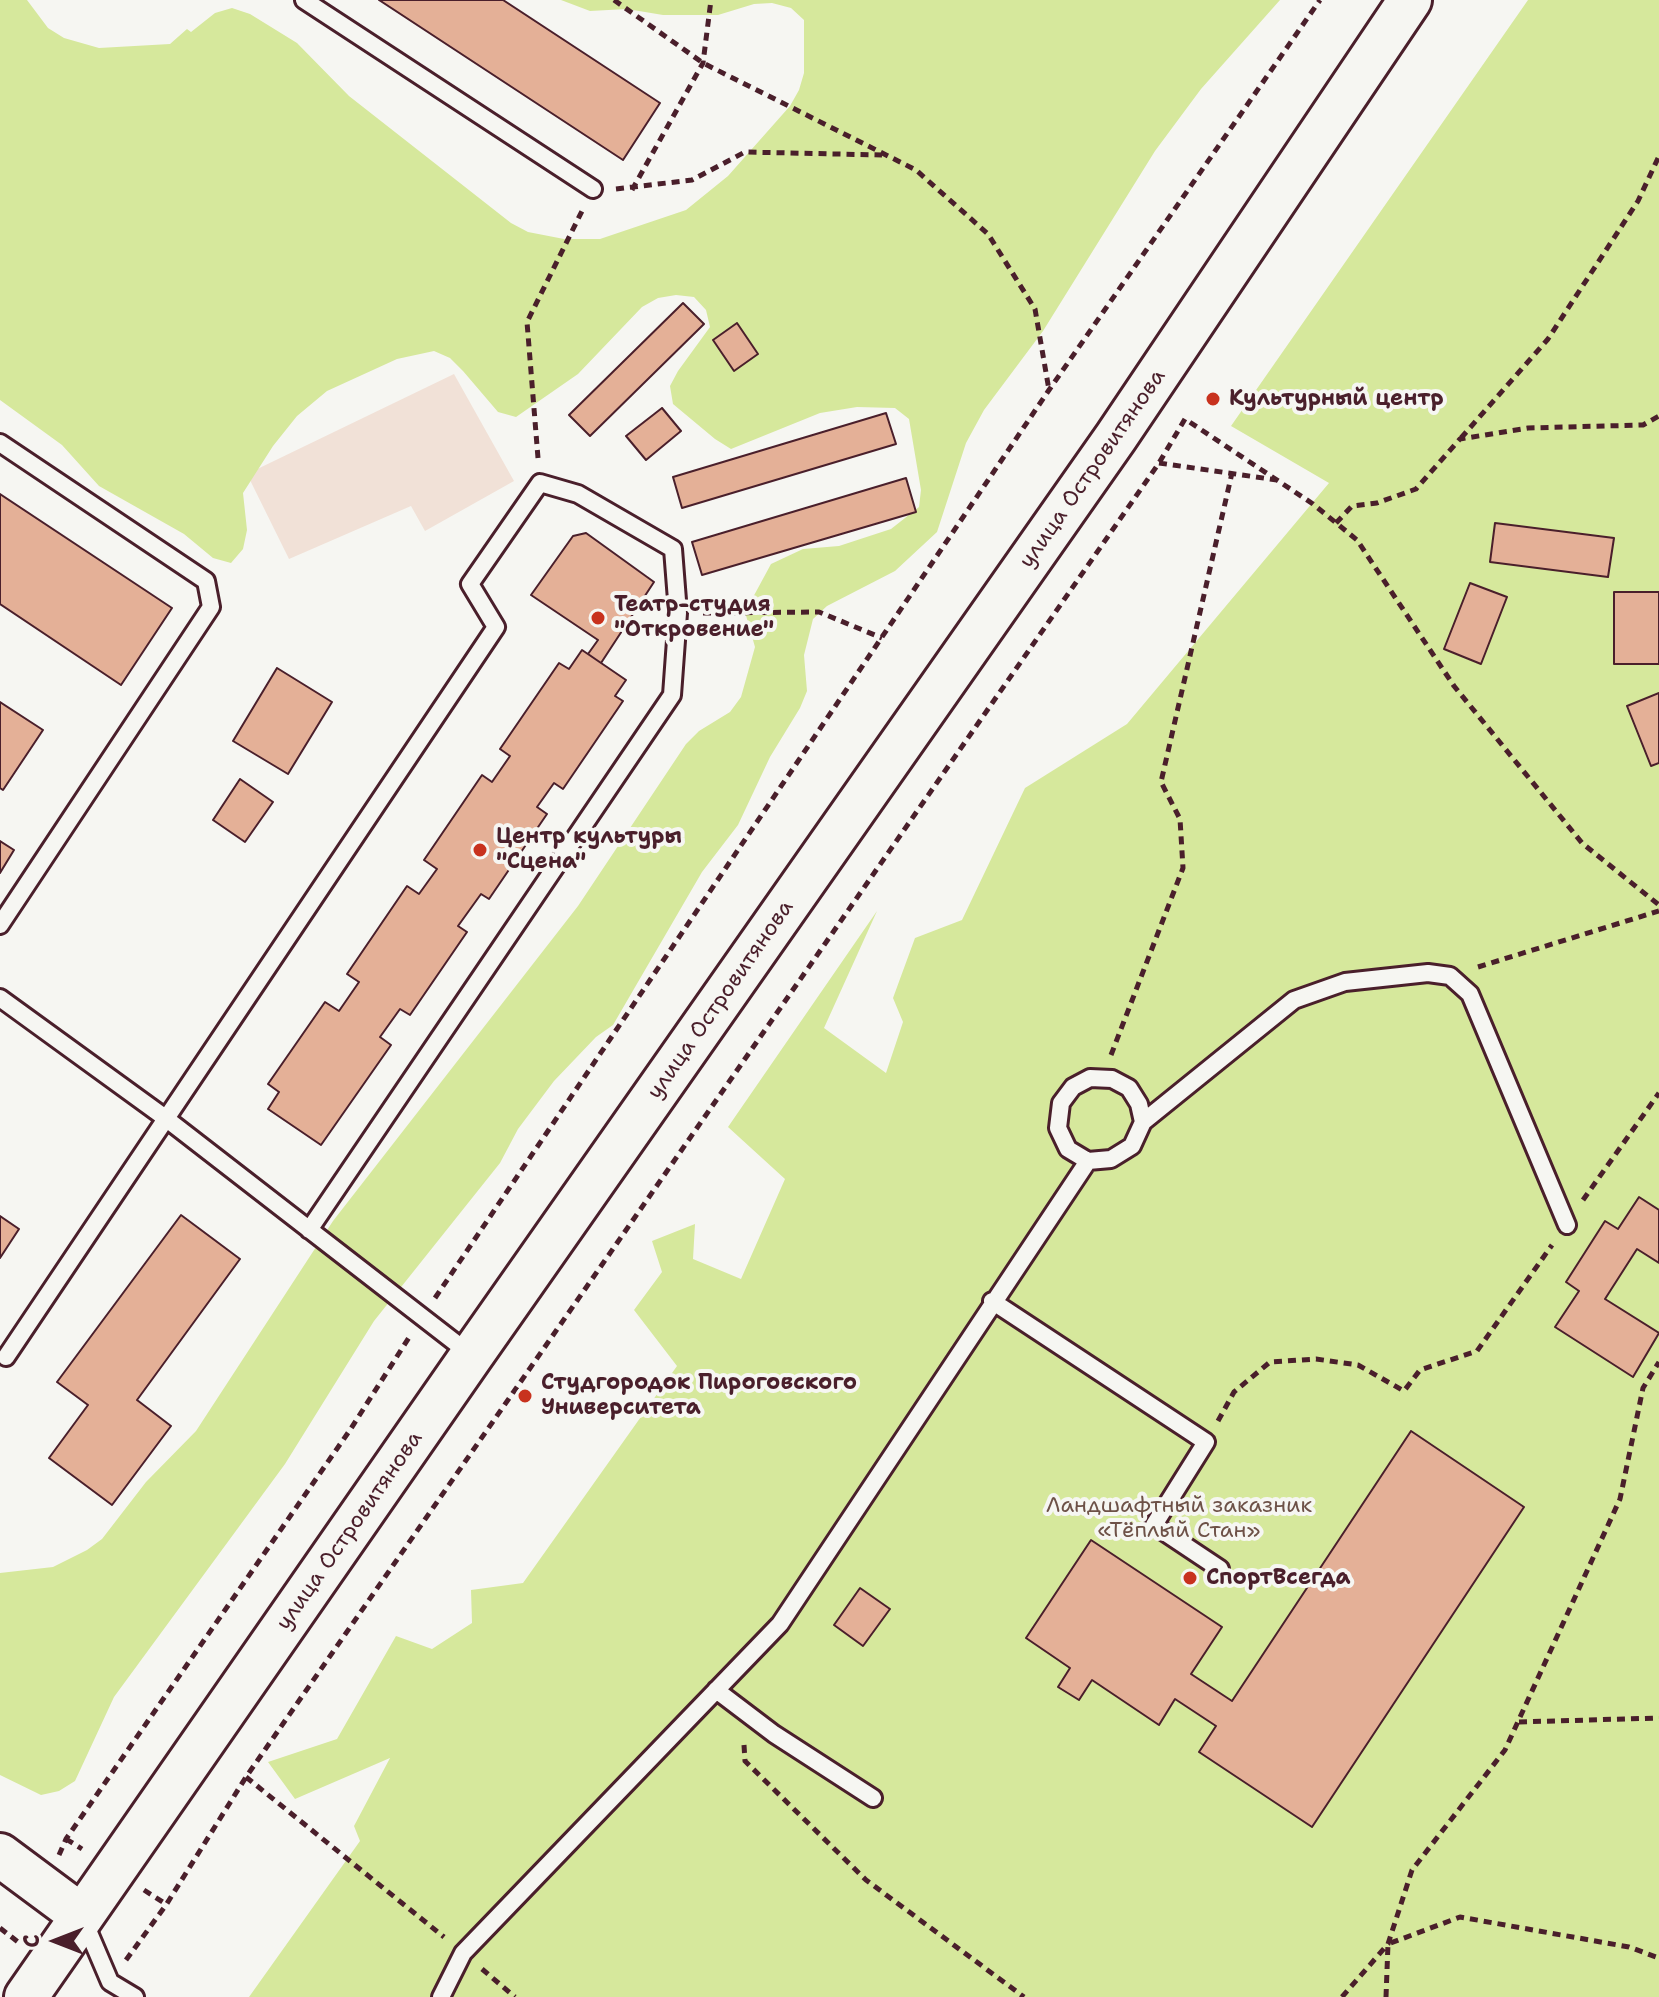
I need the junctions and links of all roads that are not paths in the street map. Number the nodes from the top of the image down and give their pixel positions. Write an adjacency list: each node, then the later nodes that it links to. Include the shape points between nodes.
1 (304, 0): 3 (lane)
2 (1410, 0): 13 (main road, улица Островитянова, via 1111,445)
3 (593, 189)
4 (0, 443): 5 (lane, via 206,581 211,607)
5 (0, 925)
6 (0, 998): 7 (lane)
7 (164, 1117): 11 (lane); 11 (lane, via 496,627 470,584 540,483 578,494 673,549 678,613 672,695); 14 (lane)
8 (1143, 1122): 9 (lane, via 1132,1146 1111,1159); 9 (lane, via 1129,1088 1112,1079 1090,1078 1073,1087 1061,1103 1058,1128 1068,1149); 10 (lane, via 1294,1000 1345,982 1428,973 1450,976 1470,994)
9 (1088, 1161): 12 (lane)
10 (1567, 1225)
11 (309, 1230): 13 (lane)
12 (992, 1301): 15 (lane, via 1206,1442 1154,1525); 16 (lane, via 780,1624)
13 (472, 1355): 19 (main road, улица Островитянова)
14 (6, 1357)
15 (1220, 1569)
16 (716, 1690): 17 (lane); 22 (lane, via 463,1953)
17 (873, 1798)
18 (0, 1855): 19 (main road)
19 (82, 1916): 20 (main road, улица Островитянова); 21 (lane, via 110,1982)
20 (26, 1997)
21 (135, 1997)
22 (441, 1997)

